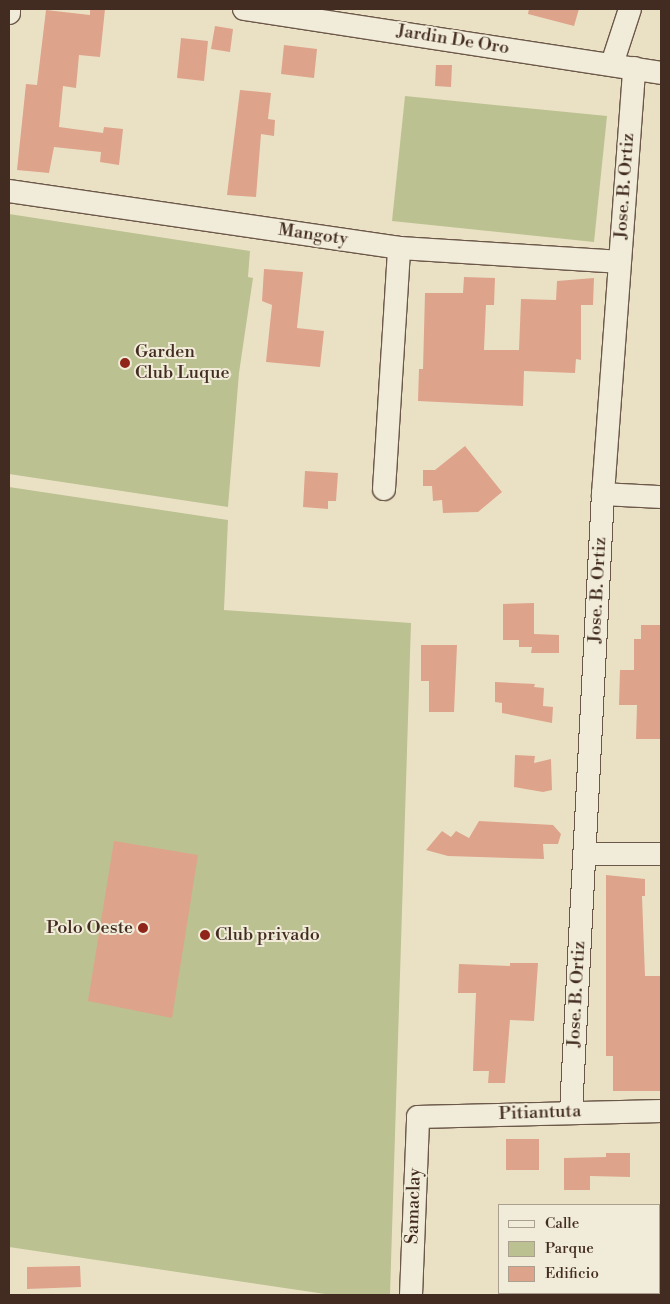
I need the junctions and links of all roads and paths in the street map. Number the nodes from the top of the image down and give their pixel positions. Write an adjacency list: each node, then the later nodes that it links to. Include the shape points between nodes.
1 (10, 9): 4 (street)
2 (244, 9): 5 (street, Jardin De Oro)
3 (630, 9): 5 (street, Jose. B. Ortiz)
4 (9, 13)
5 (623, 66): 6 (street, Jardin De Oro); 9 (street, Jose. B. Ortiz)
6 (661, 74)
7 (9, 192): 8 (street, Mangoty)
8 (399, 248): 9 (street, Mangoty); 10 (street)
9 (619, 262): 11 (street, Jose. B. Ortiz)
10 (384, 489)
11 (603, 494): 12 (street); 13 (street, Jose. B. Ortiz)
12 (661, 497)
13 (584, 854): 14 (street); 16 (street, Jose. B. Ortiz)
14 (661, 854)
15 (661, 1111): 16 (street, Pitiantuta)
16 (571, 1112): 17 (street, Pitiantuta)
17 (418, 1117): 18 (street, Samaclay)
18 (411, 1295)

